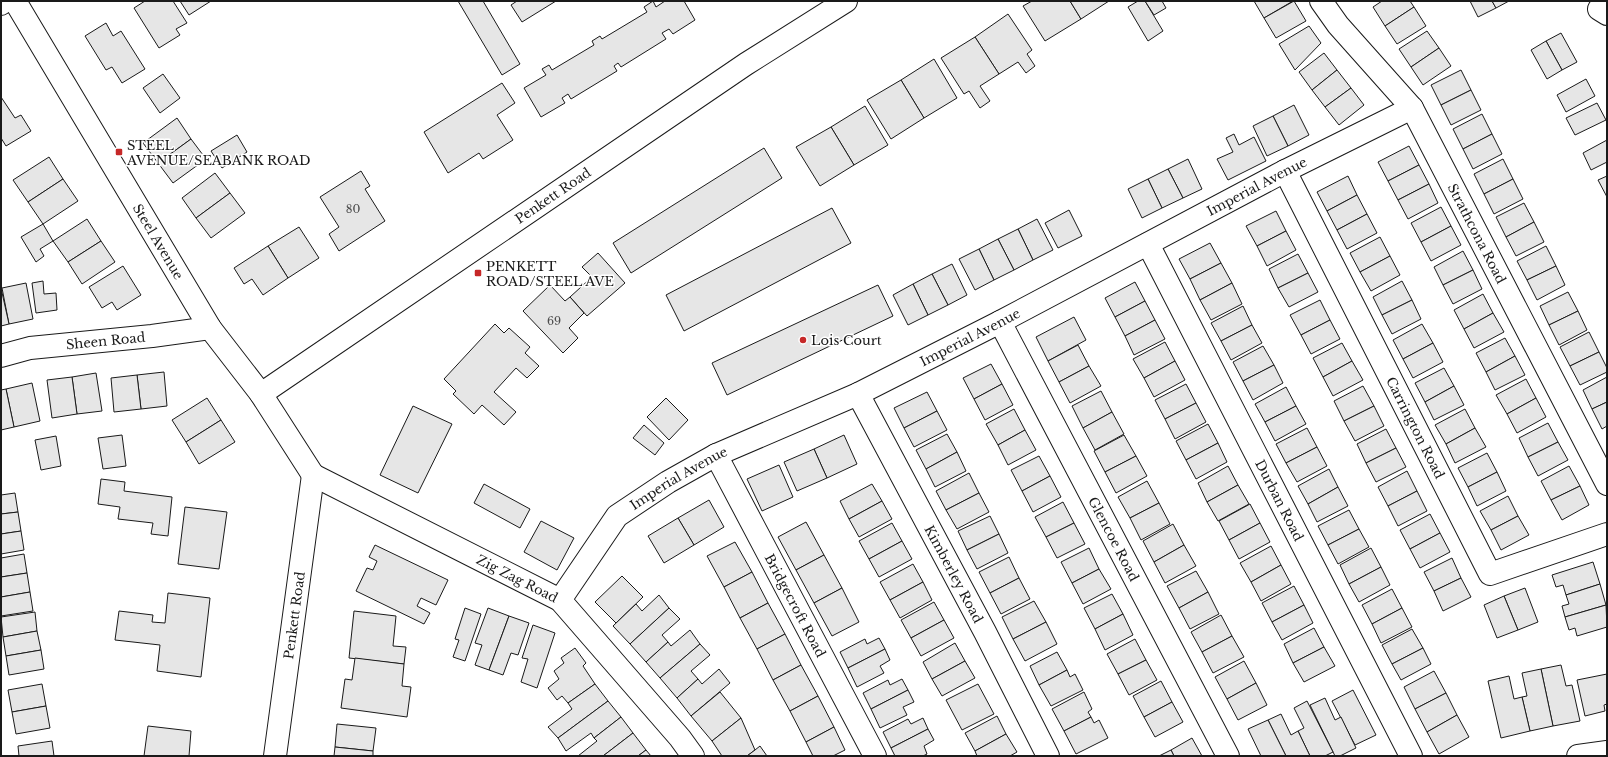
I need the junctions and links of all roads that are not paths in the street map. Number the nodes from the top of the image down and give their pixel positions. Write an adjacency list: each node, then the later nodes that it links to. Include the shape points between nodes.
1 (5, 1): 5 (street)
2 (15, 1): 10 (street, Steel Avenue)
3 (846, 1): 12 (street, Penkett Road, via 746,64)
4 (1321, 1): 6 (street, Strathcona Road, via 1338,25)
5 (1, 4)
6 (1412, 108): 7 (street, Imperial Avenue); 16 (street, Strathcona Road)
7 (1285, 171): 8 (street, Imperial Avenue); 17 (street, Carrington Road, via 1490,574)
8 (1148, 244): 9 (street, Imperial Avenue); 25 (street, Durban Road)
9 (1000, 322): 13 (street, Imperial Avenue); 24 (street, Glencoe Road)
10 (210, 328): 11 (street, Sheen Road, via 30,348); 12 (street, Steel Avenue)
11 (1, 356)
12 (261, 394): 15 (street, Steel Avenue)
13 (858, 394): 14 (street, Imperial Avenue); 23 (street, Kimberley Road)
14 (716, 455): 18 (street, Imperial Avenue, via 668,482 618,516); 22 (street, Bridgecroft Road)
15 (313, 475): 18 (street, Zig Zag Road); 20 (street, Penkett Road)
16 (1607, 484)
17 (1607, 534)
18 (560, 600): 21 (street, Zig Zag Road)
19 (1607, 752): 26 (street)
20 (275, 756)
21 (693, 756)
22 (875, 756)
23 (1048, 756)
24 (1228, 756)
25 (1411, 756)
26 (1578, 756)

